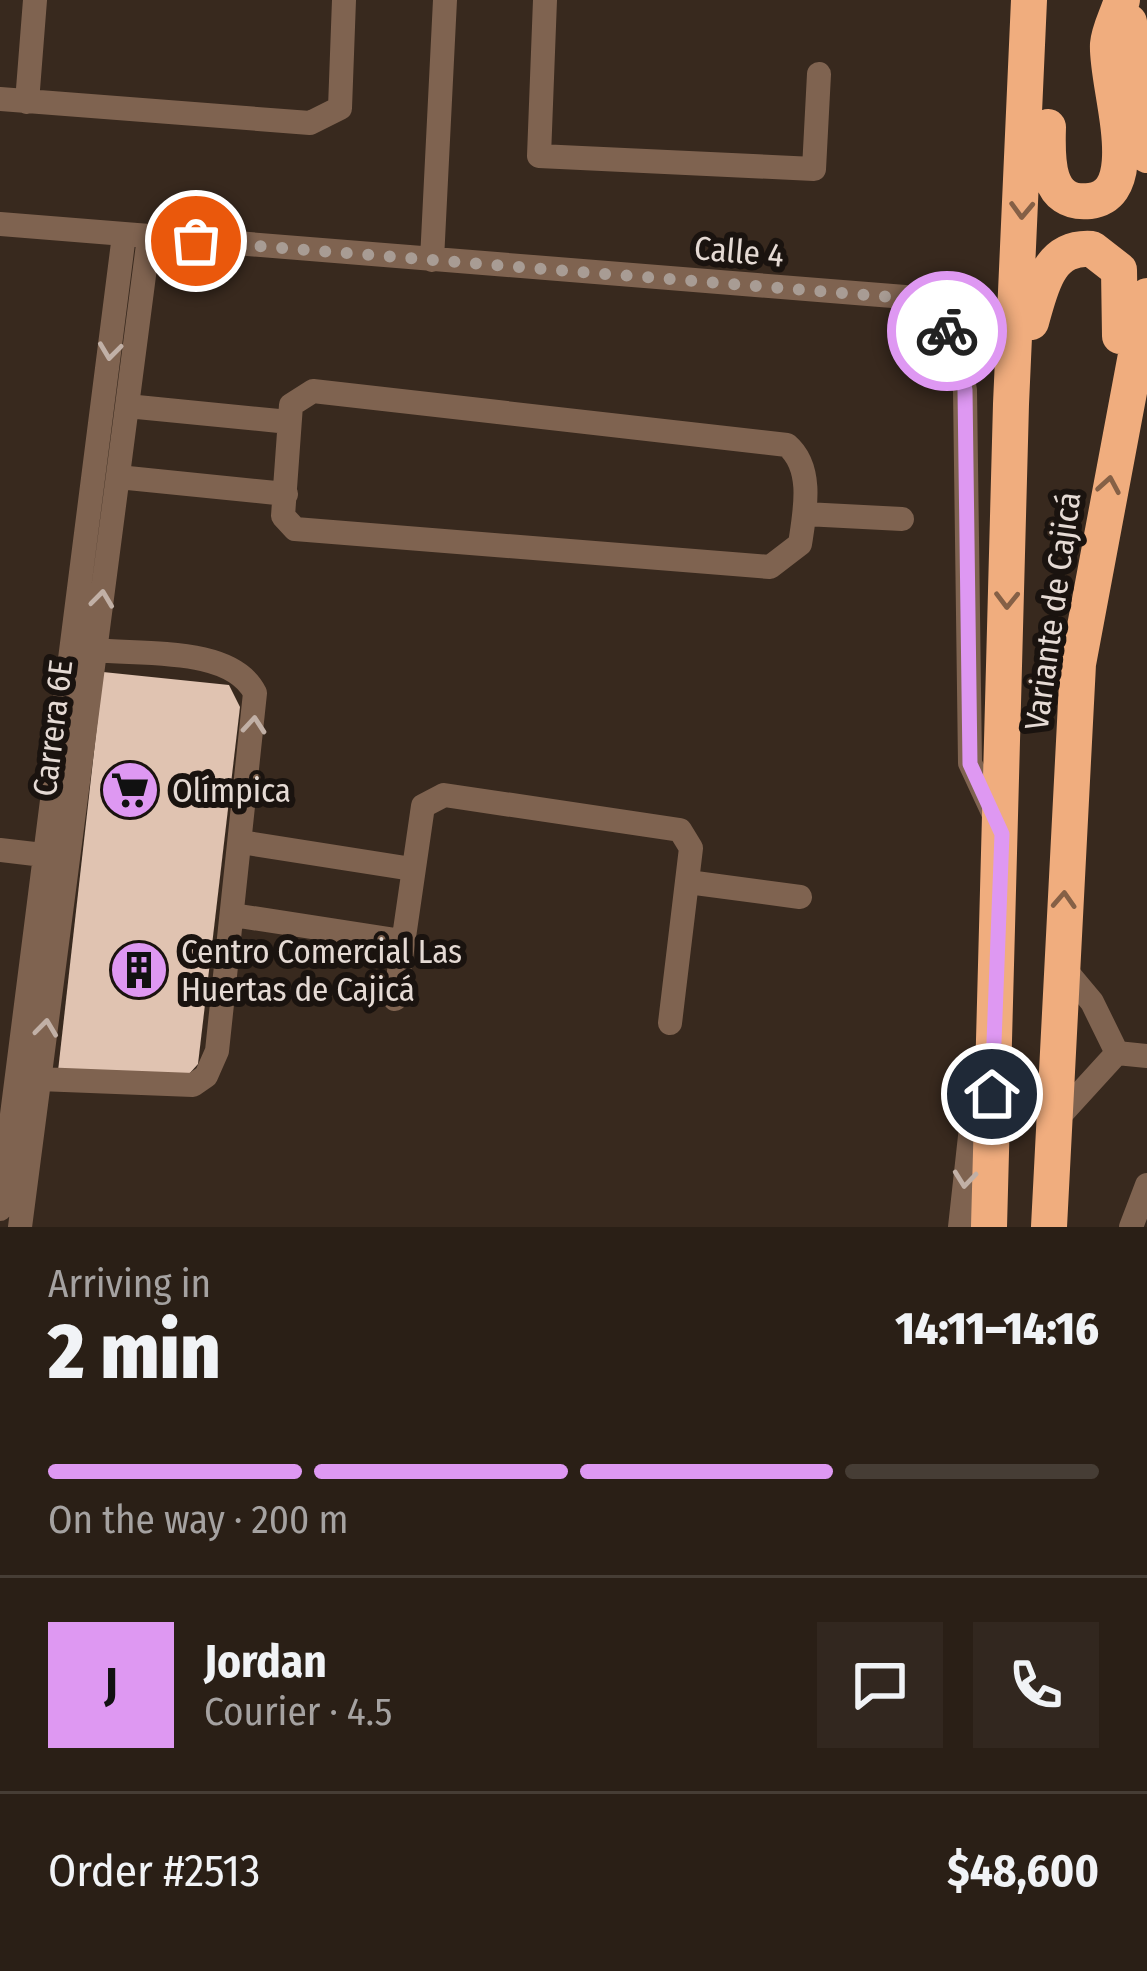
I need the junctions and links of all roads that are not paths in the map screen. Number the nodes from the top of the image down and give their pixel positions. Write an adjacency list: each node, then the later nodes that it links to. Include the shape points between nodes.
1 (35, 0): 9 (street)
2 (344, 0): 9 (street, via 340,108 310,123)
3 (445, 0): 13 (street)
4 (545, 0): 7 (street, via 538,156 814,169)
5 (1124, 0): 6 (highway, via 1108,44 1124,165 1120,182 1094,201 1075,201 1050,179 1053,50); 10 (highway)
6 (1029, 5): 15 (highway, Variante de Cajicá, one-way to 15)
7 (819, 74)
8 (0, 99): 9 (street)
9 (27, 102)
10 (1147, 154)
11 (0, 224): 12 (street, Calle 4)
12 (137, 236): 13 (street, Calle 4); 16 (street, Carrera 6E); 27 (street, Carrera 6E, one-way to 27)
13 (432, 260): 24 (street, Calle 4, via 927,306 956,341 965,390 970,764)
14 (1147, 296): 17 (highway, Variante de Cajicá)
15 (1011, 404): 17 (highway, via 1044,277 1067,252 1092,249 1107,256 1123,284); 24 (highway, Variante de Cajicá, one-way to 24)
16 (127, 406): 18 (street); 19 (street, Carrera 6E)
17 (1120, 417): 33 (highway, Variante de Cajicá, one-way to 17, via 1078,664)
18 (289, 422): 20 (street); 21 (street, via 290,405 313,391 787,445 801,458)
19 (118, 477): 20 (street); 23 (street, Carrera 6E, one-way to 19)
20 (286, 494): 21 (street, via 283,516 295,529 770,567 800,544)
21 (805, 514): 22 (street)
22 (902, 519)
23 (95, 650): 25 (street, one-way to 23, via 256,709 248,679 220,664); 27 (street, Carrera 6E)
24 (1002, 834): 36 (highway, Variante de Cajicá)
25 (241, 842): 28 (street); 31 (street)
26 (0, 850): 27 (street)
27 (57, 856): 39 (street, Carrera 6E, one-way to 27); 42 (street, Carrera 6E)
28 (412, 868): 29 (street, via 423,806 444,795 680,830 691,848); 32 (street)
29 (688, 882): 30 (street); 35 (street)
30 (800, 897)
31 (233, 915): 32 (street); 39 (street, via 217,1051 206,1076 193,1085 154,1087)
32 (402, 941): 34 (street)
33 (1060, 965): 37 (street, via 1092,1002); 40 (highway, Variante de Cajicá)
34 (395, 999)
35 (670, 1023)
36 (992, 1050): 44 (street, one-way to 44, via 972,1118); 45 (highway, Variante de Cajicá)
37 (1117, 1053): 38 (street); 40 (street)
38 (1147, 1056)
39 (39, 1078): 43 (street, Carrera 6E)
40 (1052, 1125): 46 (highway, Variante de Cajicá)
41 (1147, 1185): 47 (street)
42 (0, 1209)
43 (20, 1227)
44 (960, 1227)
45 (989, 1227)
46 (1049, 1227)
47 (1131, 1227)

